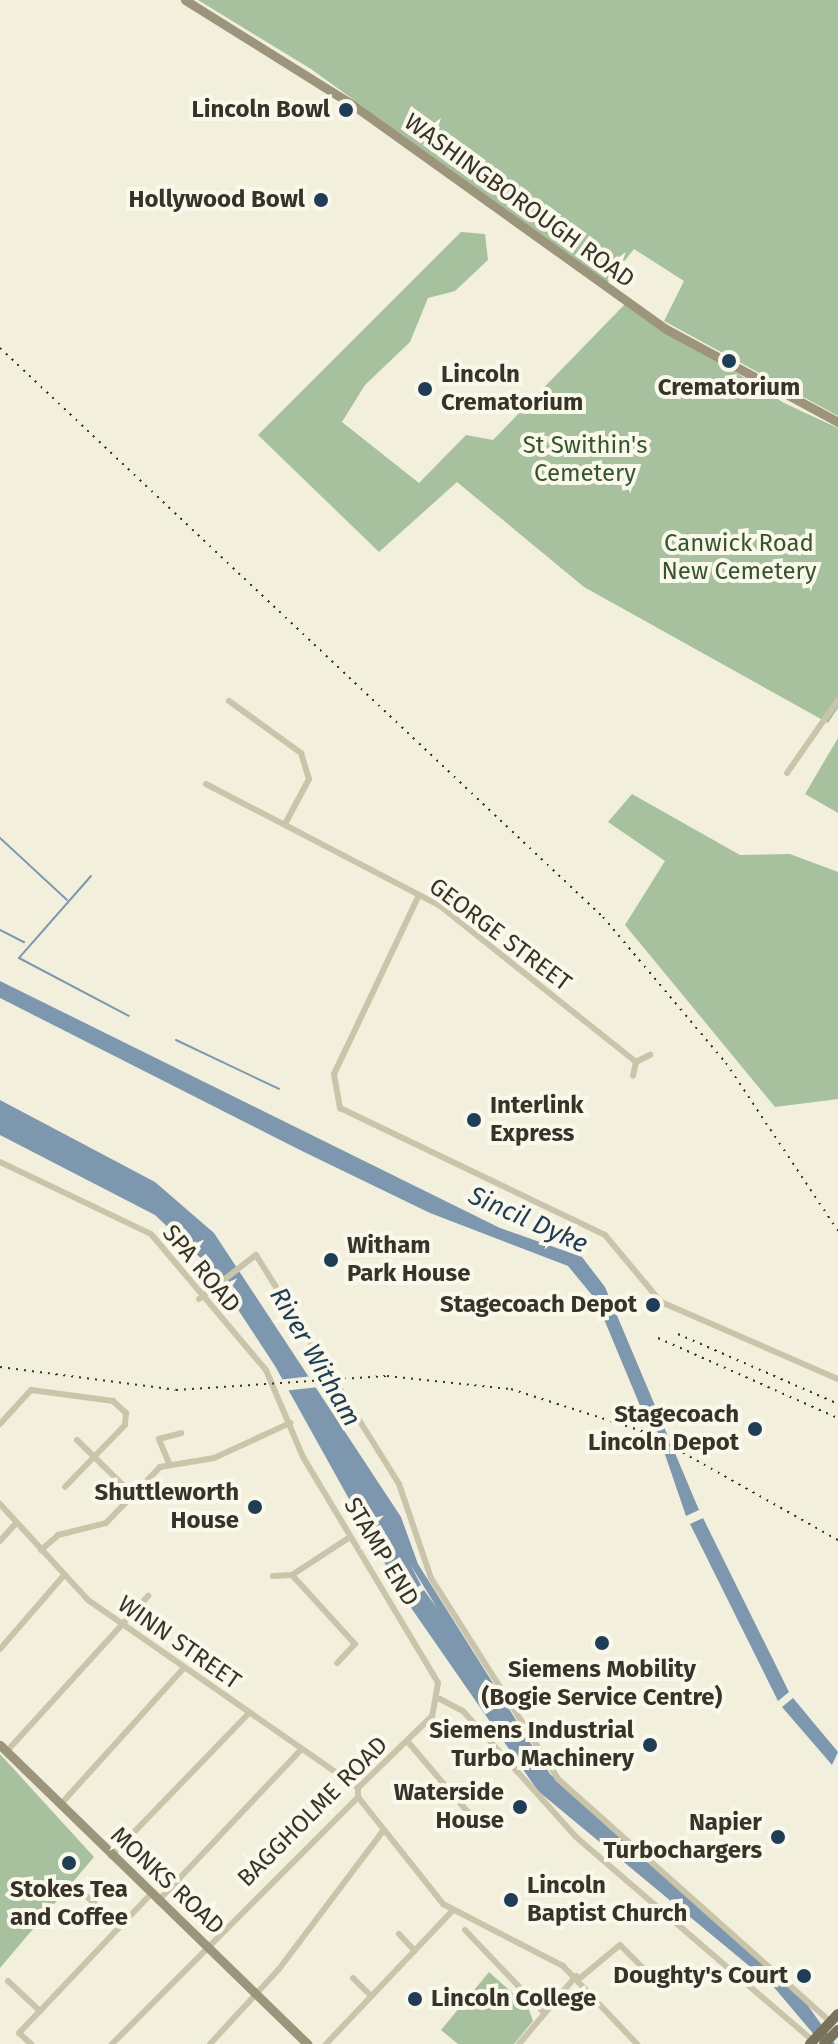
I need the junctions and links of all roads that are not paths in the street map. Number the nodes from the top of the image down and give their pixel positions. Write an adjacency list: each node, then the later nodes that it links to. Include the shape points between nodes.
1 (185, 0): 2 (main road, WASHINGBOROUGH ROAD, via 353,105 655,322 783,399)
2 (838, 422)
3 (838, 700): 5 (street)
4 (229, 701): 7 (street, via 301,753 309,779)
5 (787, 773)
6 (206, 784): 7 (street, GEORGE STREET)
7 (285, 824): 8 (street, GEORGE STREET)
8 (419, 895): 10 (street, GEORGE STREET); 14 (street, via 334,1074 340,1108 605,1235 661,1302)
9 (650, 1055): 10 (street)
10 (636, 1062): 11 (street)
11 (633, 1076)
12 (0, 1162): 13 (street, SPA ROAD, via 151,1234)
13 (199, 1299): 15 (street, SPA ROAD, via 261,1363); 63 (street, via 256,1255 399,1484 431,1578 558,1779)
14 (838, 1379)
15 (290, 1423): 20 (street, via 214,1458); 25 (street, STAMP END)
16 (0, 1424): 19 (street, via 31,1390 113,1401 126,1413 125,1425)
17 (181, 1433): 20 (street, via 159,1439)
18 (77, 1440): 19 (street)
19 (94, 1457): 21 (street); 22 (street)
20 (169, 1463): 22 (street)
21 (65, 1487)
22 (132, 1494): 27 (street, via 106,1523 58,1535)
23 (0, 1504): 24 (street, WINN STREET)
24 (17, 1522): 26 (street); 27 (street, WINN STREET)
25 (350, 1537): 29 (street); 36 (street, STAMP END, via 432,1669)
26 (0, 1541)
27 (41, 1550): 28 (street, WINN STREET)
28 (64, 1575): 32 (street, WINN STREET); 33 (street)
29 (292, 1575): 30 (street); 34 (street, via 355,1644)
30 (273, 1576)
31 (148, 1596): 32 (street)
32 (120, 1623): 35 (street, WINN STREET); 39 (street)
33 (0, 1649)
34 (337, 1663)
35 (183, 1669): 37 (street, WINN STREET); 43 (street)
36 (440, 1699): 38 (street, BAGGHOLME ROAD); 64 (street, via 463,1711 568,1830)
37 (248, 1714): 40 (street, WINN STREET); 46 (street)
38 (408, 1742): 41 (street, BAGGHOLME ROAD); 44 (street)
39 (3, 1748): 43 (main road, MONKS ROAD)
40 (301, 1750): 41 (street, WINN STREET); 48 (street)
41 (358, 1788): 42 (street, BAGGHOLME ROAD)
42 (358, 1797): 45 (street); 53 (street, BAGGHOLME ROAD)
43 (60, 1805): 46 (main road, MONKS ROAD)
44 (472, 1817)
45 (383, 1831): 49 (street); 59 (street)
46 (111, 1856): 48 (main road, MONKS ROAD)
47 (76, 1887): 50 (street)
48 (154, 1897): 50 (street); 53 (main road, MONKS ROAD)
49 (452, 1911): 54 (street); 55 (street)
50 (120, 1926): 61 (street)
51 (465, 1930): 62 (street)
52 (399, 1934): 54 (street)
53 (207, 1946): 59 (main road, MONKS ROAD); 66 (street, BAGGHOLME ROAD)
54 (415, 1951): 60 (street)
55 (577, 1977): 58 (street, via 620,1945); 62 (street); 71 (street)
56 (353, 1978): 60 (street)
57 (8, 1981): 61 (street)
58 (658, 1983)
59 (257, 1994): 67 (street); 68 (main road, MONKS ROAD)
60 (370, 1995): 69 (street)
61 (40, 2011): 65 (street, via 19,2033)
62 (544, 2013): 70 (street)
63 (833, 2026): 64 (main road)
64 (816, 2042)
65 (31, 2044)
66 (112, 2044)
67 (210, 2044)
68 (308, 2044)
69 (326, 2044)
70 (519, 2044)
71 (637, 2044)

